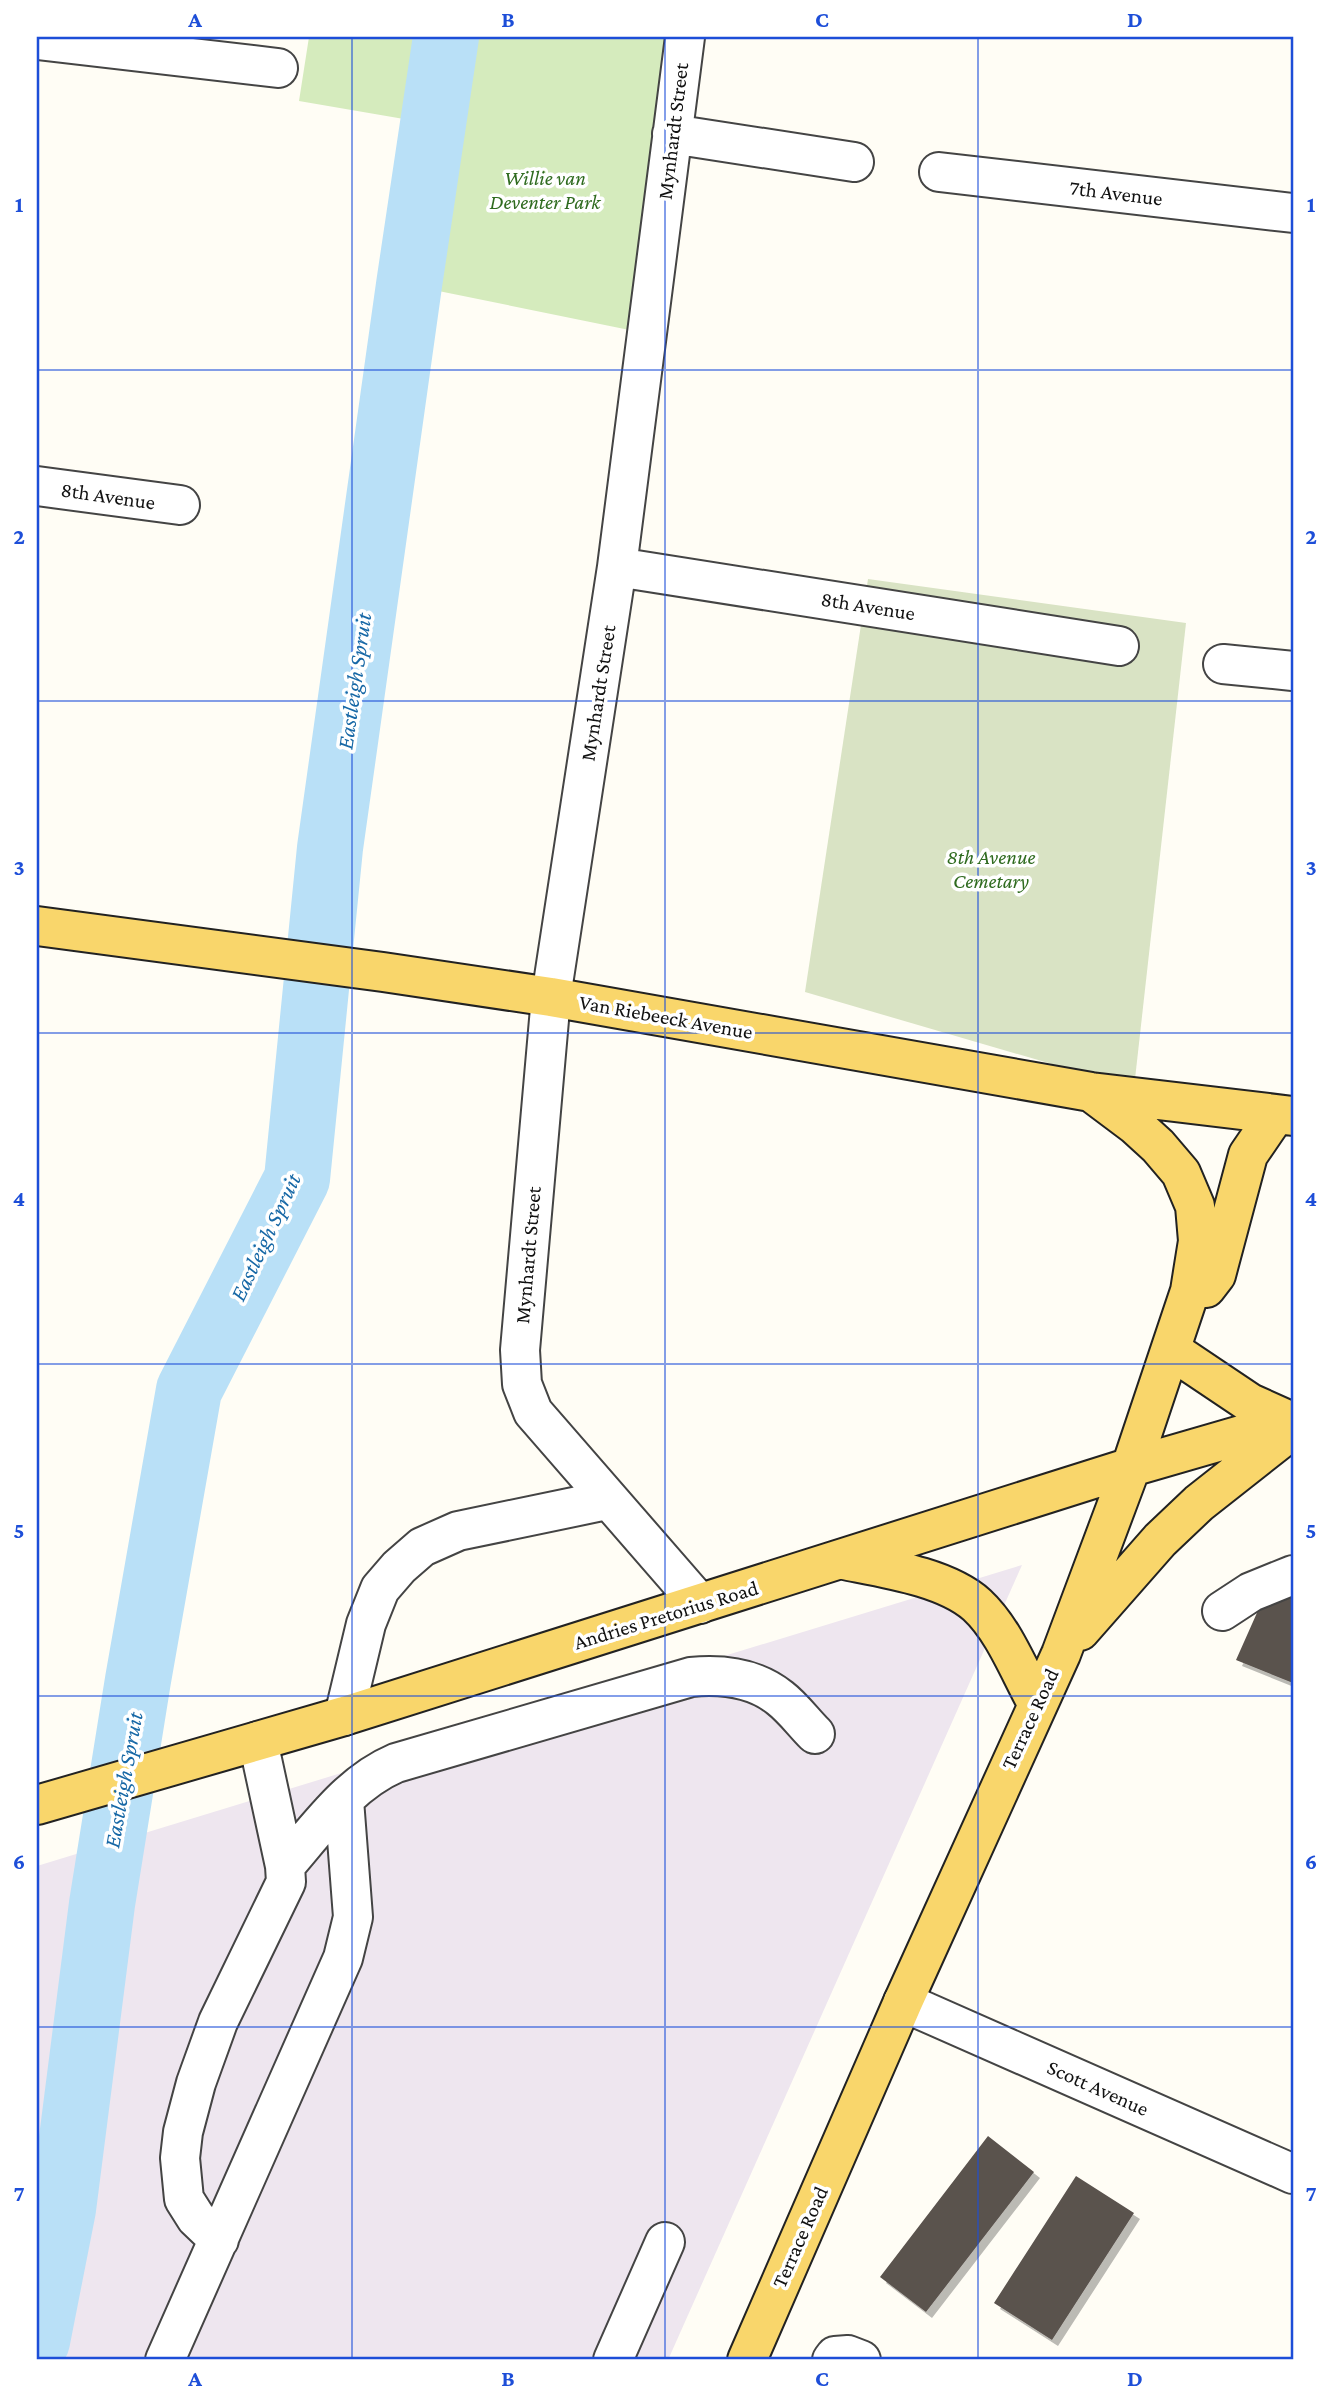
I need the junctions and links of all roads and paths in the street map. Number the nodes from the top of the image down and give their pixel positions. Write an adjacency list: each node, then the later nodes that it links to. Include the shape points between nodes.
1 (685, 37): 4 (street, Mynhardt Street)
2 (37, 40): 3 (street)
3 (278, 68)
4 (672, 134): 5 (street); 10 (street, Mynhardt Street)
5 (854, 162)
6 (939, 172): 7 (street, 7th Avenue)
7 (1293, 213)
8 (37, 486): 9 (street, 8th Avenue)
9 (180, 505)
10 (617, 567): 11 (street, 8th Avenue); 15 (street, Mynhardt Street)
11 (1119, 646)
12 (1223, 664): 13 (street)
13 (1293, 671)
14 (37, 926): 15 (main road, Van Riebeeck Avenue)
15 (551, 997): 16 (main road, Van Riebeeck Avenue); 21 (street, Mynhardt Street, via 520,1350 522,1384 533,1412)
16 (1091, 1092): 17 (main road, Van Riebeeck Avenue); 18 (main road, Terrace Road, via 1158,1146 1181,1173 1195,1206 1198,1241 1190,1291)
17 (1285, 1115): 18 (main road, via 1248,1155 1216,1275)
18 (1176, 1333): 19 (main road, via 1250,1403); 20 (main road, Terrace Road)
19 (1292, 1424): 20 (main road, Andries Pretorius Road); 26 (main road, via 1160,1539)
20 (1131, 1467): 22 (main road, Andries Pretorius Road); 26 (main road, Terrace Road)
21 (607, 1500): 24 (street, Mynhardt Street); 28 (street, via 458,1531 422,1547 380,1589 366,1624)
22 (843, 1559): 24 (main road, Andries Pretorius Road); 27 (main road, via 934,1583 976,1605 998,1632)
23 (1293, 1575): 25 (street, via 1251,1592)
24 (700, 1604): 28 (main road, Andries Pretorius Road)
25 (1222, 1611)
26 (1061, 1654): 27 (main road, Terrace Road)
27 (1037, 1703): 34 (main road, Terrace Road)
28 (344, 1716): 30 (main road, Andries Pretorius Road)
29 (815, 1734): 31 (street, via 779,1698 760,1687 715,1675 691,1677 396,1763 377,1771)
30 (245, 1745): 32 (main road, Andries Pretorius Road); 33 (street)
31 (344, 1800): 33 (street); 36 (street, via 353,1916 349,1937)
32 (46, 1802)
33 (285, 1866): 36 (street, via 286,1882 279,1900 206,2052 183,2132 184,2199)
34 (903, 2002): 35 (street, Scott Avenue); 40 (main road, Terrace Road)
35 (1293, 2174)
36 (219, 2241): 38 (street)
37 (665, 2242): 39 (street)
38 (165, 2360)
39 (613, 2360)
40 (747, 2360)
41 (831, 2360): 42 (street, via 848,2355)
42 (861, 2360)

